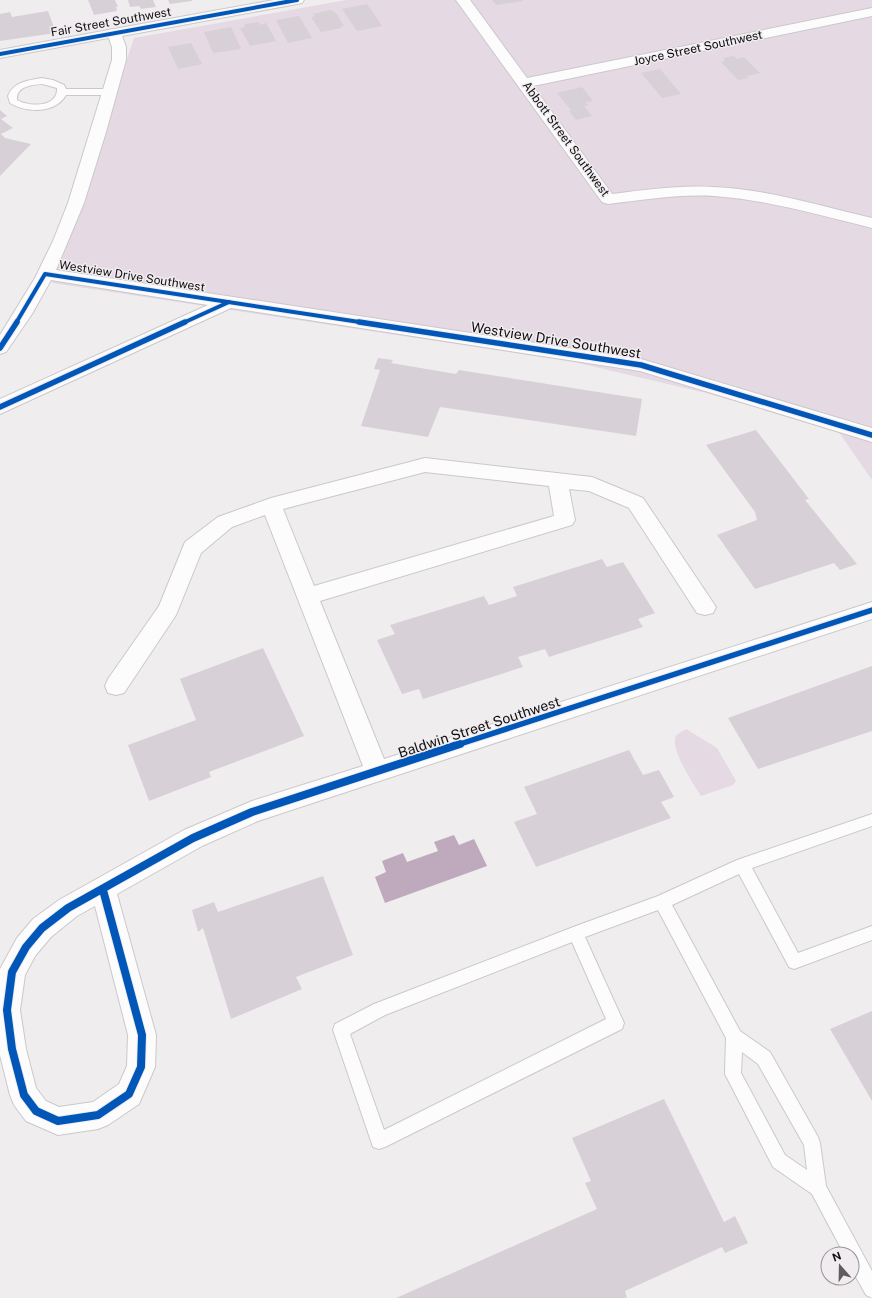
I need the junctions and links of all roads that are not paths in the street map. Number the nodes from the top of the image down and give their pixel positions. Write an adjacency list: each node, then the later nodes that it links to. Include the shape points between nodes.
1 (297, 0): 4 (street, Fair Street Southwest)
2 (463, 0): 6 (street, Abbott Street Southwest)
3 (872, 12): 6 (street, Joyce Street Southwest)
4 (114, 33): 5 (street, Fair Street Southwest); 8 (street, via 119,47 118,60)
5 (0, 54)
6 (524, 83): 9 (street, Abbott Street Southwest, via 608,199 674,192 728,193 769,199)
7 (63, 92): 7 (lane, via 57,84 42,81 18,87 12,96 17,104 32,108 57,101); 8 (lane)
8 (109, 92): 10 (street, via 76,203)
9 (872, 224)
10 (45, 274): 11 (street, Westview Drive Southwest); 12 (street, Westview Drive Southwest)
11 (229, 302): 13 (street, Westview Drive Southwest); 14 (street, Westview Drive Southwest, via 641,365)
12 (0, 348)
13 (0, 407)
14 (872, 436)
15 (558, 480): 16 (street, via 425,465); 17 (street, via 565,520); 18 (street, via 592,484 636,503)
16 (271, 505): 17 (street); 20 (street, via 225,522 192,548 168,609)
17 (307, 596): 21 (street)
18 (705, 607)
19 (872, 610): 21 (street, Baldwin Street Southwest)
20 (116, 686)
21 (377, 772): 24 (street, Baldwin Street Southwest, via 252,812 193,838)
22 (872, 820): 23 (lane)
23 (742, 865): 25 (lane); 27 (lane, via 794,962)
24 (103, 890): 24 (street, Baldwin Street Southwest, via 68,908 42,928 26,947 12,972 7,1010 12,1049 24,1095 36,1111 58,1121 98,1115 129,1094 141,1067 142,1035)
25 (662, 902): 26 (lane); 28 (lane)
26 (576, 933): 26 (lane, via 616,1023 379,1142 340,1030 380,1009)
27 (872, 933)
28 (734, 1037): 29 (lane, via 764,1058 812,1143); 29 (lane, via 733,1074 779,1160)
29 (818, 1188): 30 (lane)
30 (872, 1289)

